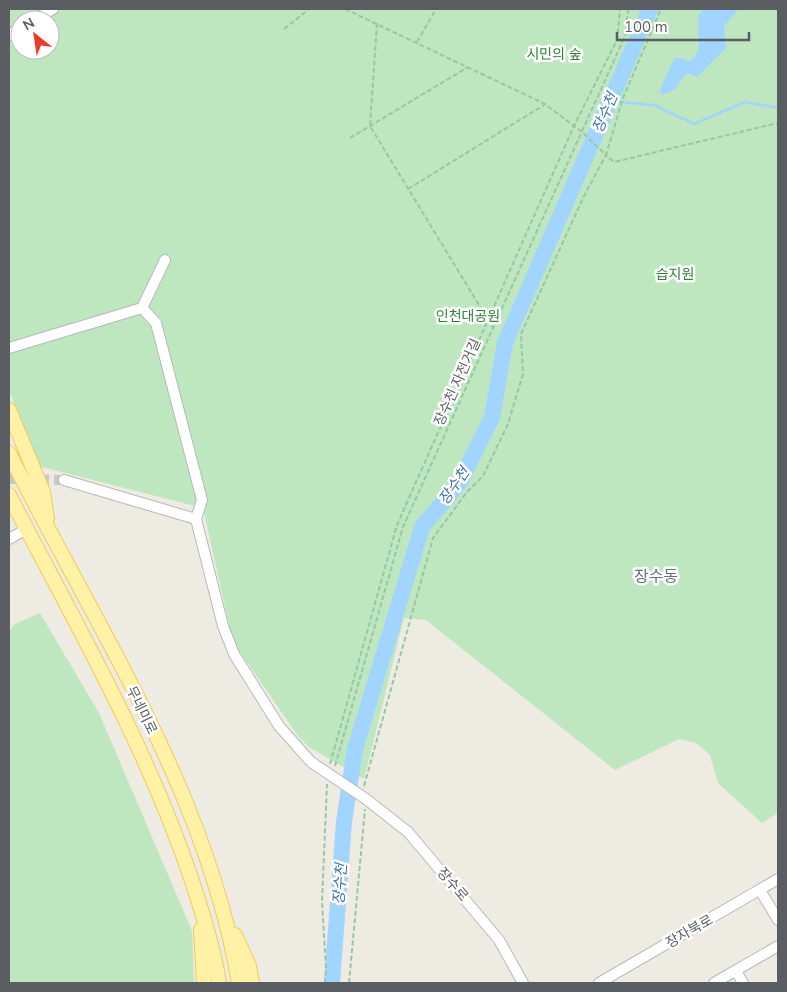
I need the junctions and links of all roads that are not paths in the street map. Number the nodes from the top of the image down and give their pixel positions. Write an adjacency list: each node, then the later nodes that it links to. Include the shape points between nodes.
1 (165, 260): 2 (street)
2 (142, 308): 3 (street); 9 (street, via 156,323 202,500)
3 (9, 348)
4 (9, 410): 11 (main road, via 43,492)
5 (9, 453): 11 (main road, 무네미로)
6 (64, 480): 9 (street)
7 (9, 496): 13 (main road, 무네미로)
8 (9, 514): 10 (main road)
9 (196, 519): 25 (street, 장수로, via 223,626 234,654 279,726 306,756 408,832 499,940)
10 (23, 531): 12 (street); 13 (main road)
11 (49, 532): 16 (main road, 무네미로, via 166,757)
12 (9, 538)
13 (33, 542): 17 (main road, 무네미로, via 147,766 175,833)
14 (778, 879): 15 (street, 장자북로)
15 (760, 890): 18 (street); 26 (street, 장자북로)
16 (221, 902): 23 (main road, 무네미로); 24 (main road, via 249,966)
17 (201, 909): 21 (main road); 22 (main road, 무네미로)
18 (778, 920)
19 (778, 946): 20 (street)
20 (736, 971): 27 (street); 28 (street)
21 (204, 983)
22 (219, 983)
23 (239, 983)
24 (252, 983)
25 (523, 983)
26 (599, 983)
27 (714, 983)
28 (743, 983)

